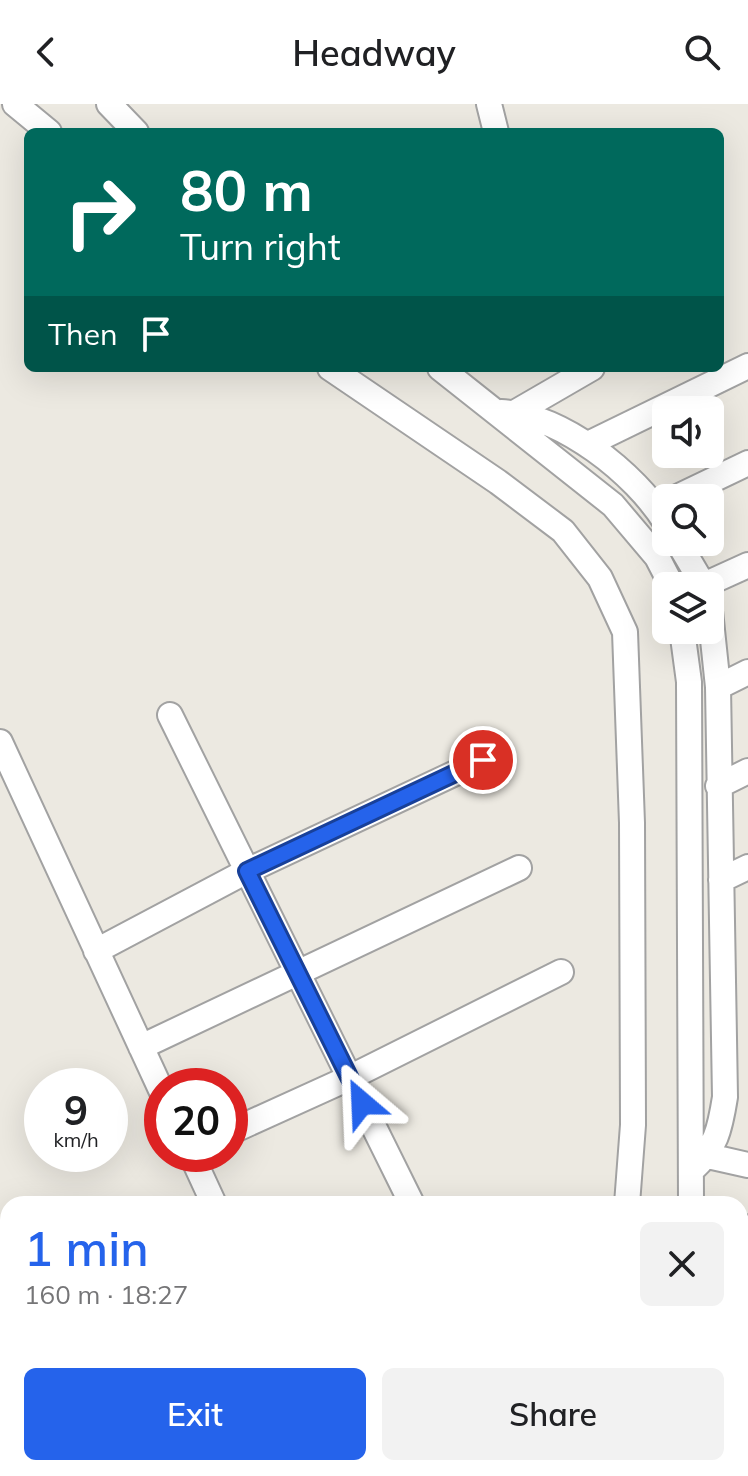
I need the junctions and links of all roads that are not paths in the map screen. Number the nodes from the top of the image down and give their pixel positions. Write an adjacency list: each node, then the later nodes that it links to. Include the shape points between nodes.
1 (15, 104): 4 (street)
2 (109, 104): 5 (street)
3 (489, 104): 6 (street)
4 (44, 128)
5 (132, 128)
6 (495, 128)
7 (748, 366): 12 (street)
8 (336, 372): 48 (street, via 563,531 600,578 625,632 632,823 633,1125)
9 (446, 372): 11 (street)
10 (584, 372): 11 (street)
11 (506, 412): 12 (street); 17 (street, via 613,505)
12 (588, 444): 15 (street)
13 (748, 463): 14 (street)
14 (710, 484)
15 (652, 497)
16 (748, 565): 18 (street)
17 (665, 572)
18 (724, 576)
19 (684, 644): 43 (street, via 689,682)
20 (713, 644): 22 (street)
21 (748, 672): 22 (street)
22 (718, 687): 27 (street)
23 (170, 715): 30 (street)
24 (0, 742): 32 (street)
25 (483, 760): 30 (street)
26 (748, 771): 27 (street)
27 (718, 786): 31 (street)
28 (748, 867): 31 (street)
29 (519, 868): 34 (street)
30 (247, 871): 32 (street); 34 (street)
31 (721, 880): 36 (street)
32 (96, 951): 37 (street)
33 (561, 972): 41 (street)
34 (298, 973): 37 (street); 41 (street)
35 (748, 974): 36 (street)
36 (725, 986): 40 (street)
37 (141, 1047): 39 (street)
38 (748, 1060): 40 (street)
39 (151, 1068)
40 (725, 1070): 43 (street, via 719,1138)
41 (349, 1078): 42 (street); 47 (street)
42 (248, 1124)
43 (699, 1164): 44 (street); 49 (street)
44 (748, 1165)
45 (199, 1172): 46 (street)
46 (210, 1196)
47 (408, 1196)
48 (628, 1196)
49 (693, 1196)

